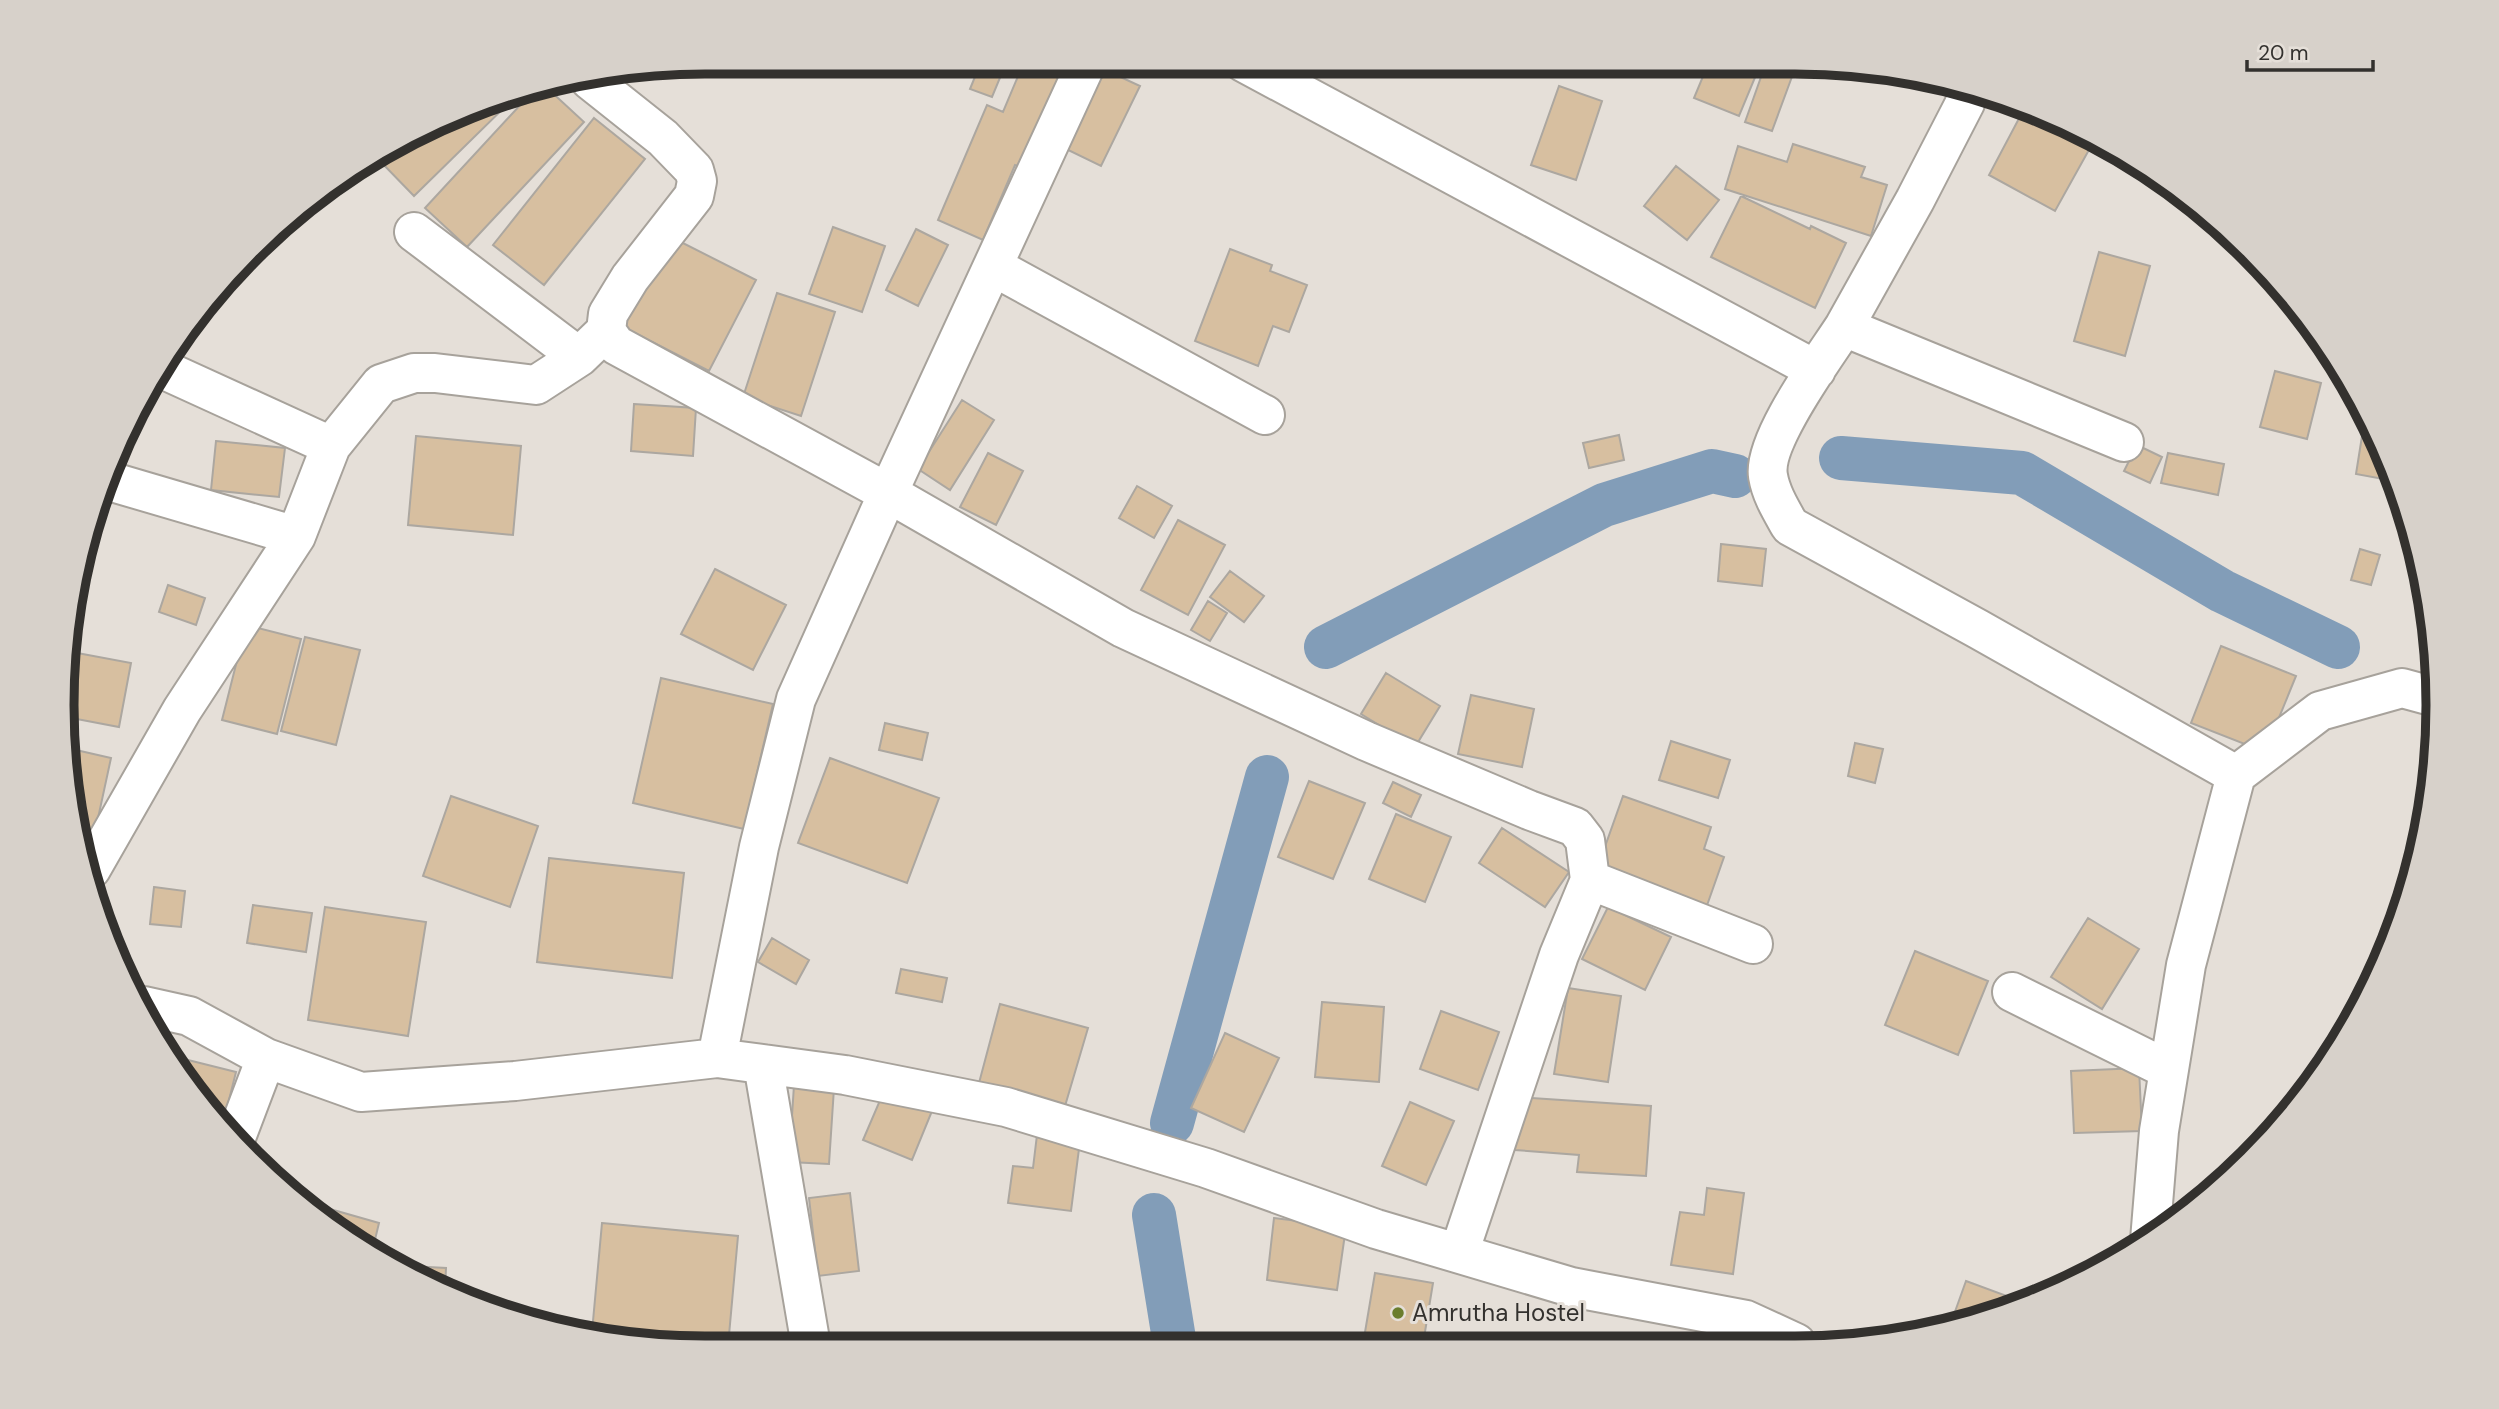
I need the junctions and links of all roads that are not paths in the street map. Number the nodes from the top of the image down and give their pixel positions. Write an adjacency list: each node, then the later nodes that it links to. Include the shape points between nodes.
1 (1082, 74): 6 (street)
2 (1265, 74): 10 (street)
3 (595, 84): 8 (street, via 663,138 694,170 697,181 694,196 614,303)
4 (1967, 98): 7 (street)
5 (414, 232): 9 (street)
6 (994, 267): 12 (street); 16 (street)
7 (1844, 327): 10 (street); 13 (street)
8 (606, 331): 9 (street); 16 (street, via 616,345)
9 (579, 357): 14 (street, via 536,385 435,373 414,373 381,384)
10 (1816, 370): 19 (street, via 1774,438 1767,473 1790,526)
11 (169, 372): 14 (street)
12 (1265, 415)
13 (2124, 442)
14 (331, 446): 17 (street)
15 (114, 483): 17 (street)
16 (888, 493): 21 (street, via 1123,628 1366,741 1575,827 1585,840); 26 (street, via 796,699 759,847)
17 (296, 536): 20 (street, via 182,710)
18 (2426, 694): 19 (street, via 2402,688 2320,711)
19 (2236, 775): 28 (street, via 2186,965)
20 (94, 864)
21 (1590, 880): 22 (street); 31 (street, via 1555,968)
22 (1753, 944)
23 (2012, 992): 28 (street)
24 (151, 1008): 25 (street, via 189,1016)
25 (266, 1058): 26 (street, via 361,1092 516,1082); 29 (street)
26 (716, 1058): 27 (street)
27 (763, 1064): 31 (street, via 1006,1107); 33 (street)
28 (2169, 1070): 30 (street)
29 (239, 1130)
30 (2151, 1225)
31 (1460, 1253): 32 (street)
32 (1741, 1331): 34 (street)
33 (809, 1336)
34 (1764, 1336)

